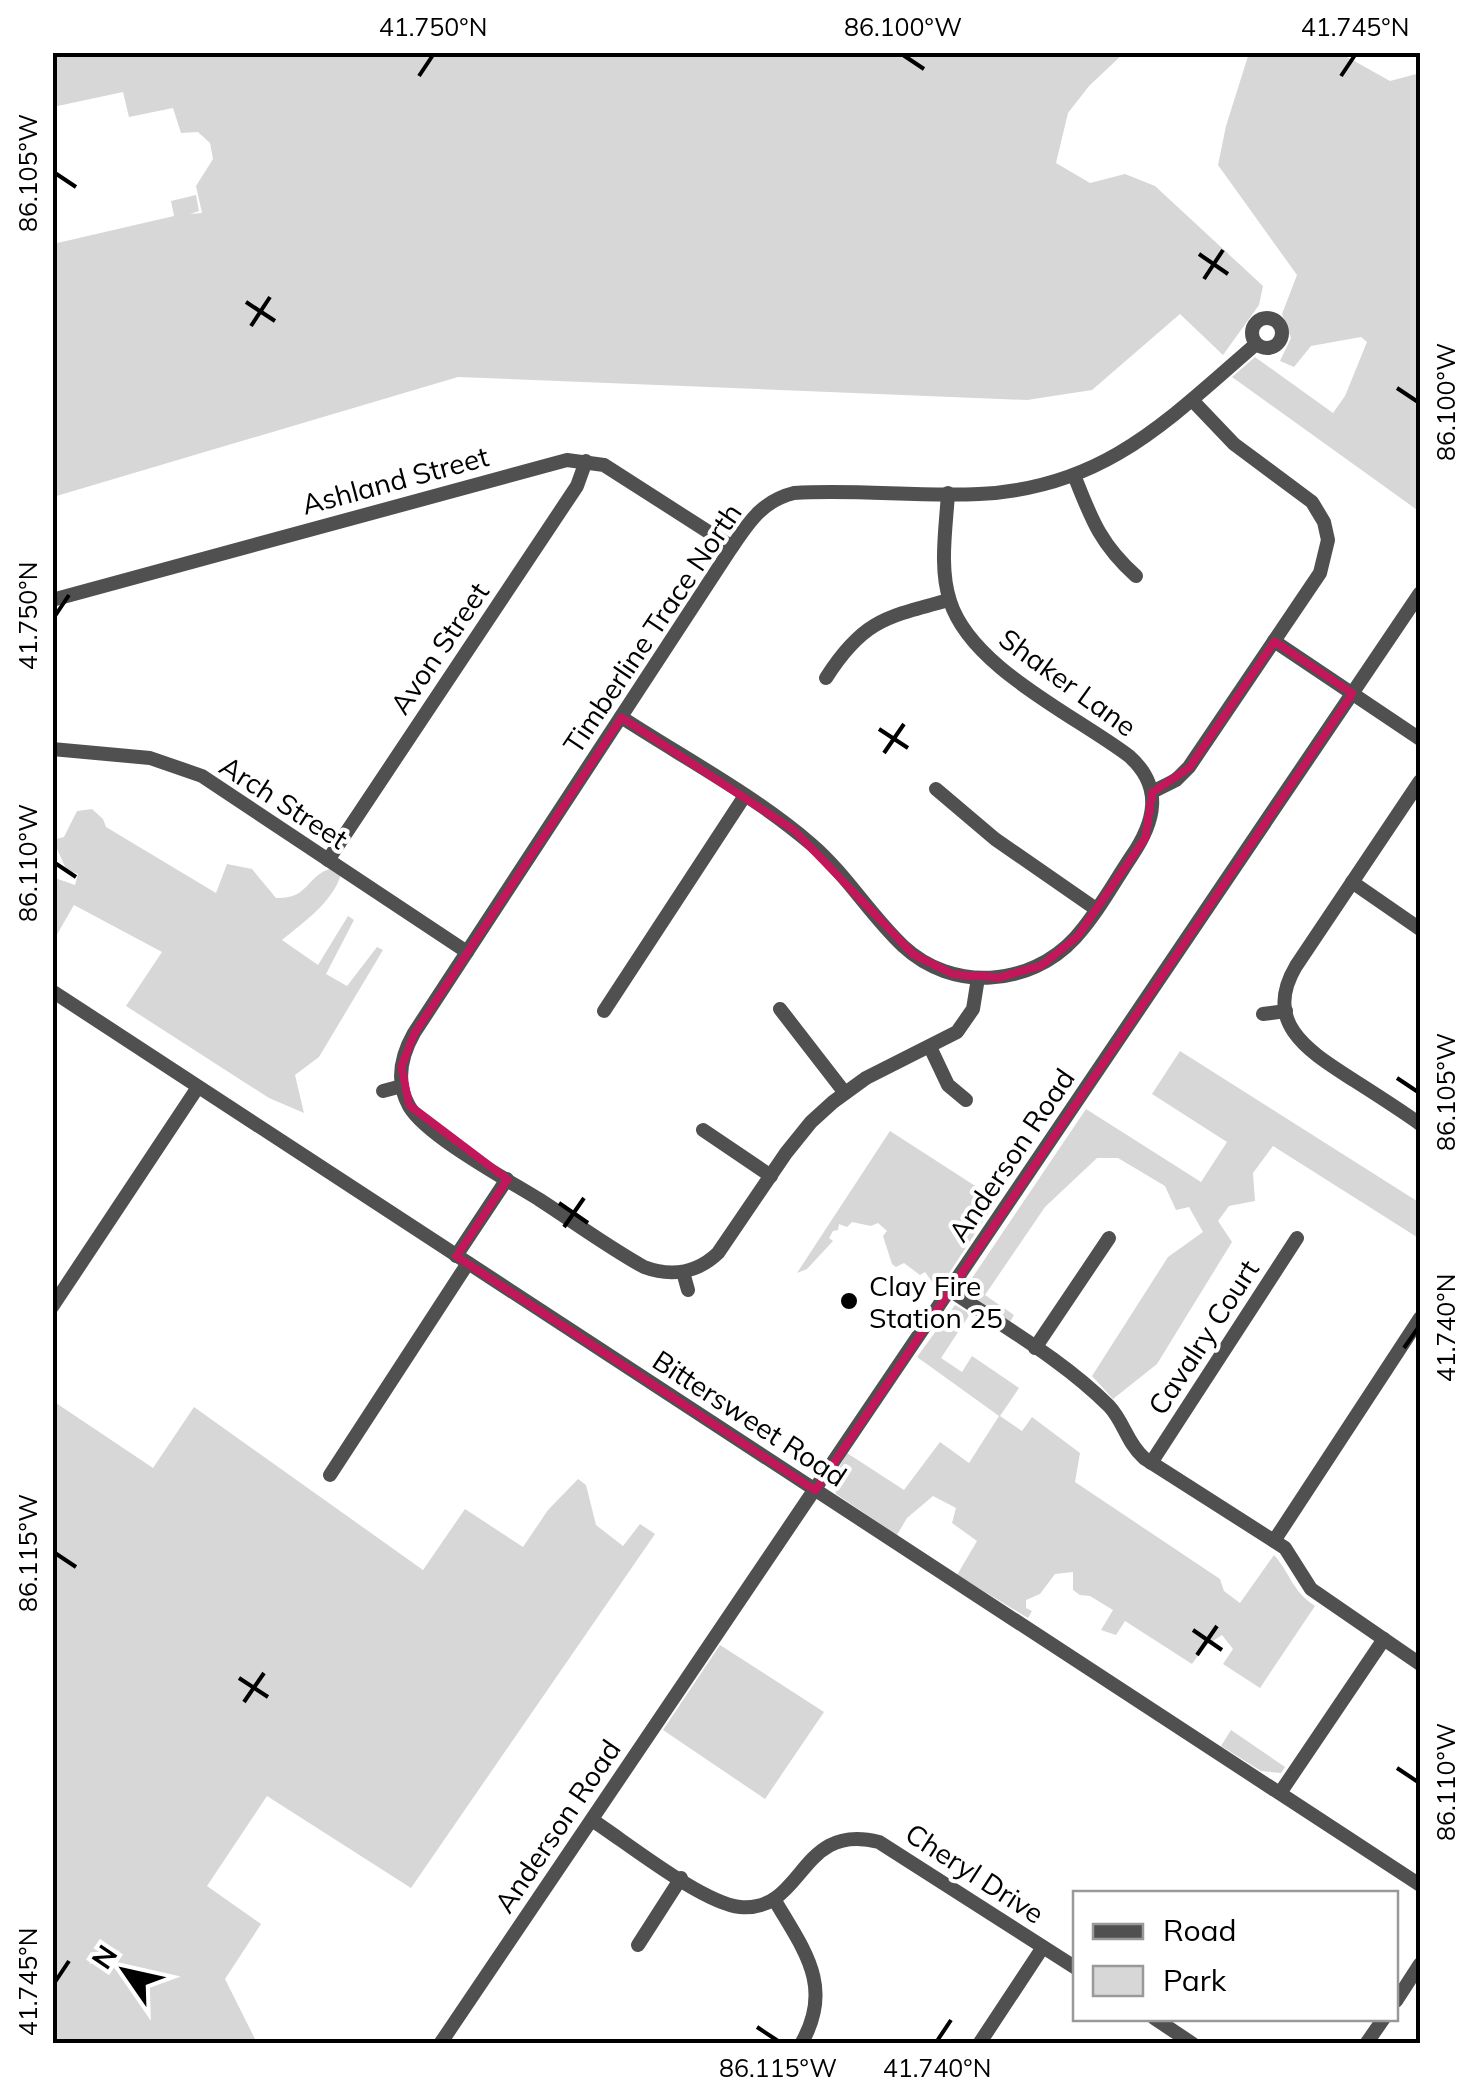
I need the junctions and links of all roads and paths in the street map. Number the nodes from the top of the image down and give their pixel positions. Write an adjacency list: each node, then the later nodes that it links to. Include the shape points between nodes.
1 (1256, 344): 2 (street, Timberline Trace North)
2 (1192, 400): 4 (street, Timberline Trace North, via 1132,448); 11 (street, via 1234,444 1304,494 1330,527 1320,573)
3 (586, 460): 6 (street, via 613,470); 9 (street, Ashland Street, via 550,463); 21 (street, Avon Street, via 577,486)
4 (1074, 476): 5 (street, Timberline Trace North, via 1017,490); 7 (street, via 1101,539)
5 (948, 494): 6 (street, Timberline Trace North, via 788,494 762,508); 10 (street, Shaker Lane)
6 (732, 548): 14 (street, Timberline Trace North)
7 (1136, 576)
8 (1420, 592): 13 (street, Anderson Road)
9 (52, 600)
10 (949, 600): 12 (street, via 871,626); 19 (street, Shaker Lane, via 979,650 1129,756)
11 (1274, 641): 13 (street); 19 (street, via 1190,767)
12 (826, 678)
13 (1352, 693): 15 (street); 47 (street, Anderson Road)
14 (621, 717): 20 (street); 25 (street, Timberline Trace North)
15 (1420, 739)
16 (52, 749): 21 (street, Arch Street, via 150,758 189,771)
17 (1420, 781): 22 (street)
18 (936, 789): 23 (street)
19 (1152, 792): 23 (street, via 1150,827)
20 (744, 797): 26 (street, via 814,846 913,954 938,969); 30 (street)
21 (328, 860): 25 (street, Arch Street)
22 (1352, 882): 24 (street); 29 (street, via 1290,975)
23 (1096, 909): 26 (street, via 1050,959 1016,974)
24 (1420, 929)
25 (468, 952): 33 (street, Timberline Trace North, via 406,1047)
26 (978, 978): 32 (street, via 966,1022)
27 (52, 991): 34 (street, Bittersweet Road)
28 (780, 1009): 36 (street)
29 (1285, 1009): 31 (street); 38 (street, via 1308,1051)
30 (604, 1011)
31 (1263, 1014)
32 (930, 1047): 36 (street); 37 (street, via 948,1085)
33 (402, 1086): 35 (street); 41 (street, via 422,1122)
34 (198, 1087): 44 (street, Bittersweet Road); 48 (street)
35 (384, 1091)
36 (845, 1092): 40 (street, via 811,1122)
37 (966, 1100)
38 (1420, 1124)
39 (703, 1130): 40 (street)
40 (771, 1176): 45 (street, via 718,1253)
41 (507, 1179): 44 (street); 45 (street, via 644,1267)
42 (1109, 1238): 50 (street)
43 (1297, 1238): 51 (street, Cavalry Court)
44 (462, 1260): 52 (street); 53 (street, Bittersweet Road)
45 (683, 1272): 46 (street)
46 (688, 1290)
47 (950, 1290): 50 (street); 53 (street, Anderson Road)
48 (52, 1307)
49 (1420, 1318): 54 (street)
50 (1035, 1348): 51 (street, via 1111,1408)
51 (1150, 1463): 54 (street)
52 (330, 1476)
53 (815, 1490): 57 (street, Bittersweet Road); 58 (street, Anderson Road)
54 (1274, 1541): 55 (street, via 1292,1556 1311,1589)
55 (1384, 1639): 56 (street); 57 (street)
56 (1420, 1664)
57 (1280, 1793): 60 (street, Bittersweet Road)
58 (592, 1820): 59 (street); 69 (street, Anderson Road)
59 (681, 1878): 61 (street, via 735,1906); 62 (street)
60 (1420, 1885)
61 (774, 1899): 63 (street, Cheryl Drive, via 814,1854 849,1832 889,1847); 70 (street, via 823,1996)
62 (638, 1944)
63 (1044, 1947): 65 (street, Cheryl Drive); 71 (street)
64 (1420, 1964): 66 (street)
65 (1073, 1966)
66 (1398, 1998)
67 (1382, 2021): 73 (street)
68 (1174, 2038): 72 (street)
69 (440, 2044)
70 (800, 2044)
71 (980, 2044)
72 (1192, 2044)
73 (1366, 2044)

